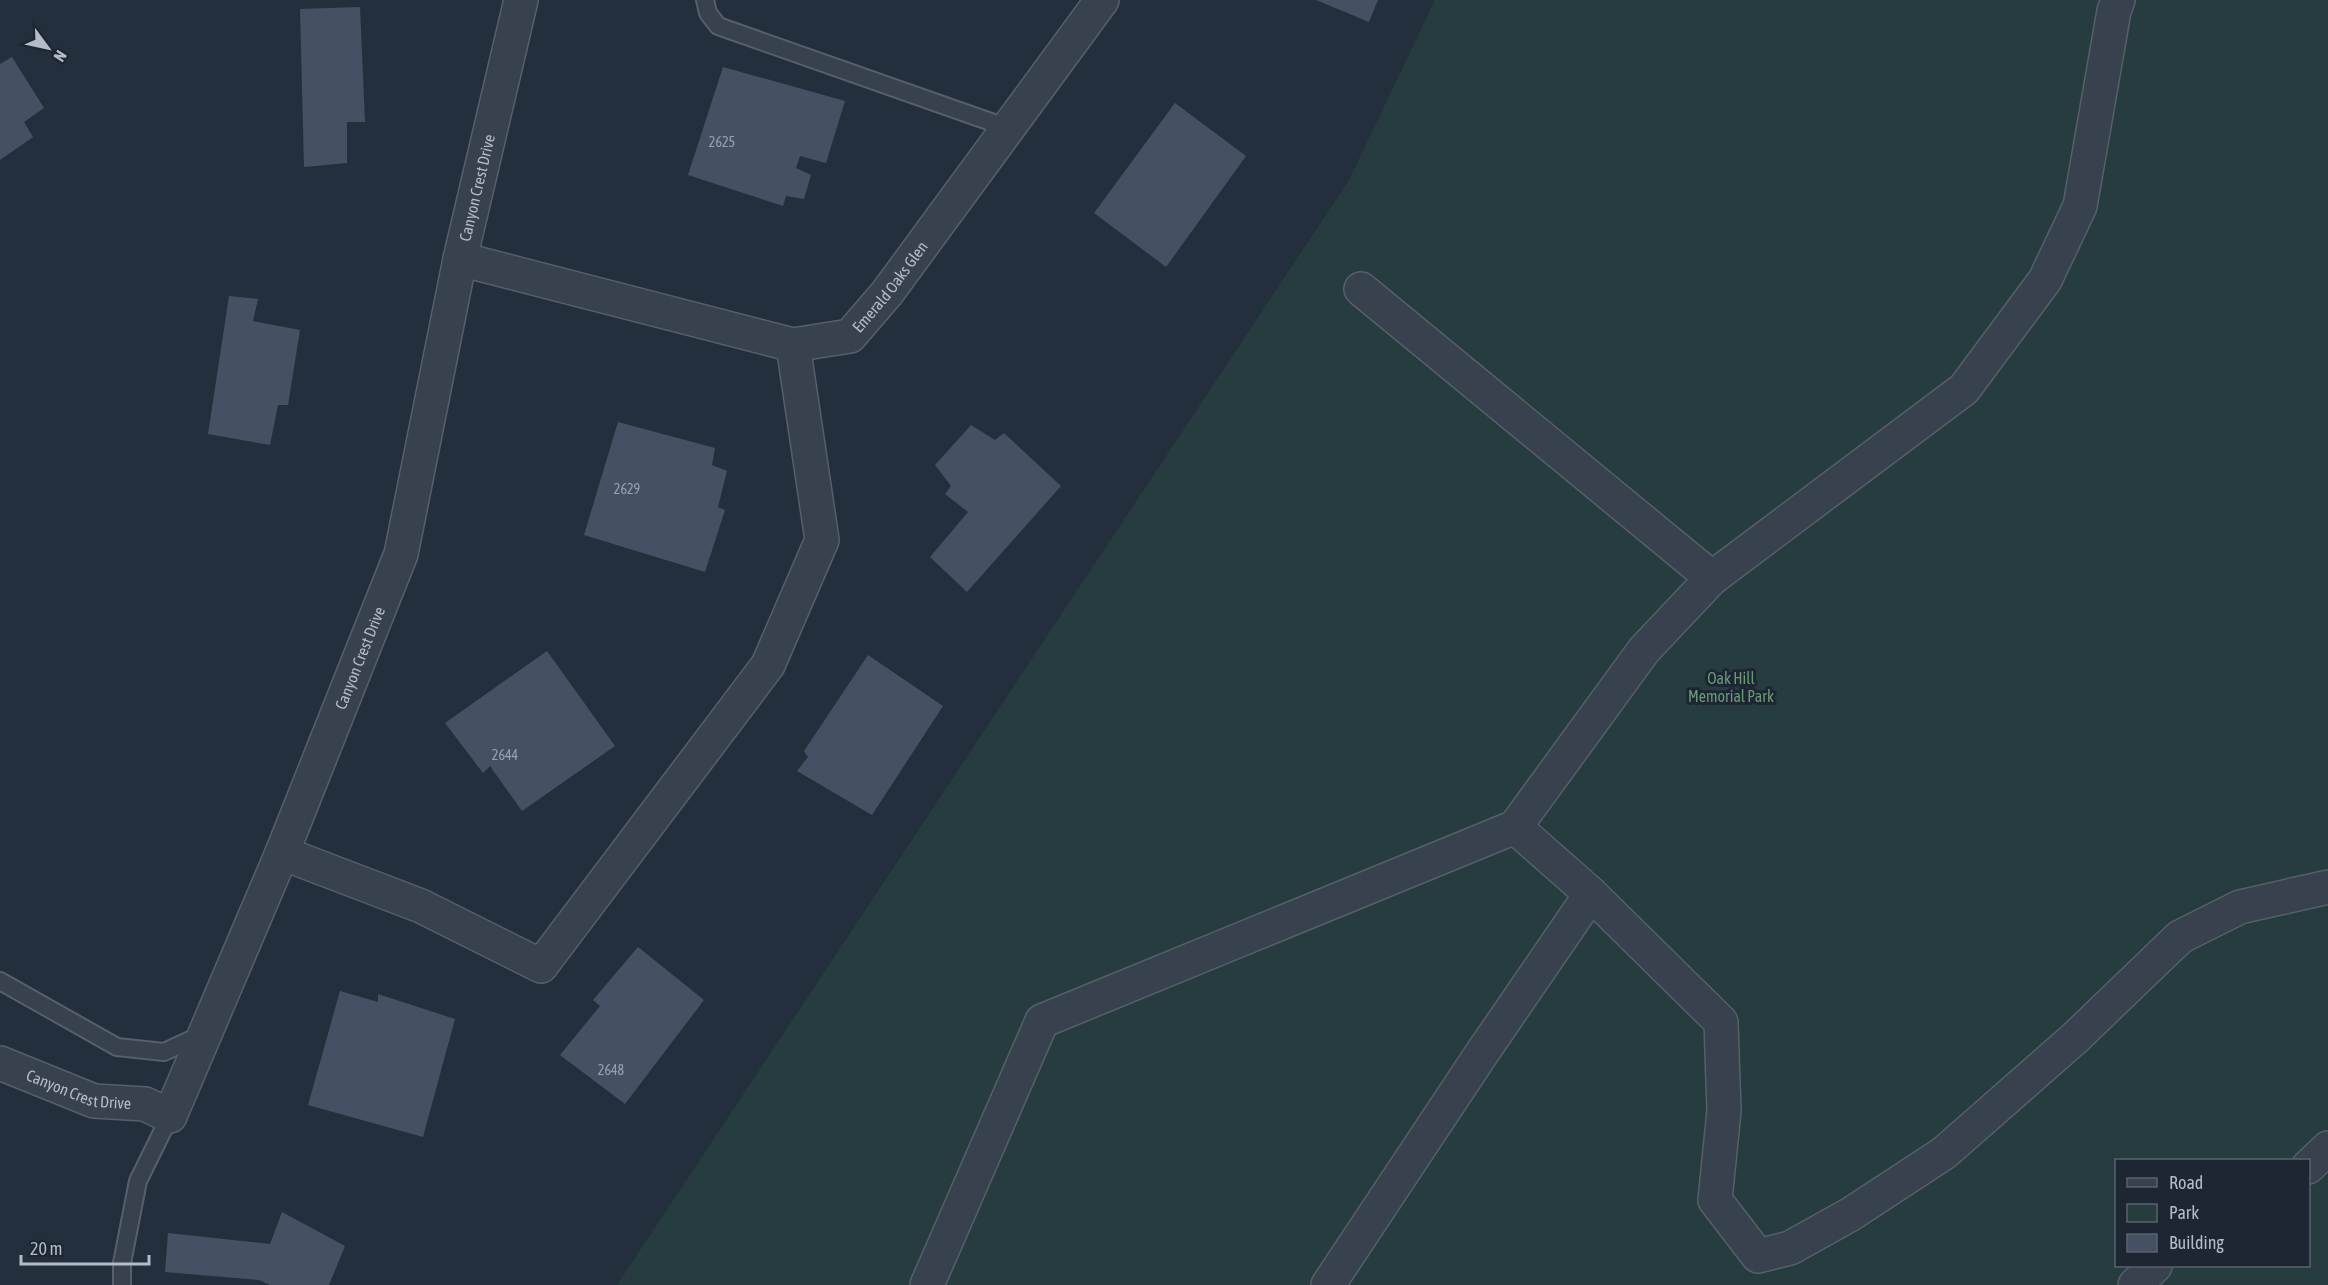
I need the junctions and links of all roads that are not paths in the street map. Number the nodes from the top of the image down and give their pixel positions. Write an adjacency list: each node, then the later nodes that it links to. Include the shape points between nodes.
1 (521, 0): 6 (street, Canyon Crest Drive)
2 (705, 0): 5 (lane, via 708,13 718,26)
3 (1102, 0): 5 (street, Emerald Oaks Glen)
4 (2118, 0): 9 (street, via 2080,206 2045,280 1964,389)
5 (1008, 128): 8 (street, Emerald Oaks Glen, via 850,336)
6 (460, 259): 8 (street, Emerald Oaks Glen); 11 (street, Canyon Crest Drive, via 401,554)
7 (1361, 290): 9 (street)
8 (793, 345): 11 (street, via 822,540 768,664 541,966 422,906)
9 (1712, 578): 10 (street, via 1644,651)
10 (1515, 827): 13 (street); 22 (street, via 1042,1021)
11 (282, 853): 15 (street, Canyon Crest Drive)
12 (2328, 887): 13 (street, via 2240,907 2180,937 2075,1038 1944,1153 1851,1214 1790,1248 1758,1256 1715,1200 1724,1111 1721,1022)
13 (1591, 894): 23 (street)
14 (0, 981): 15 (lane, via 117,1047 164,1052)
15 (207, 1032): 17 (street, Canyon Crest Drive)
16 (0, 1063): 17 (street, Canyon Crest Drive, via 94,1101 145,1104)
17 (170, 1116): 21 (lane, via 138,1181 122,1263)
18 (2328, 1148): 19 (street)
19 (2310, 1165)
20 (2154, 1267): 24 (street)
21 (122, 1285)
22 (927, 1285)
23 (1328, 1285)
24 (2135, 1285)

